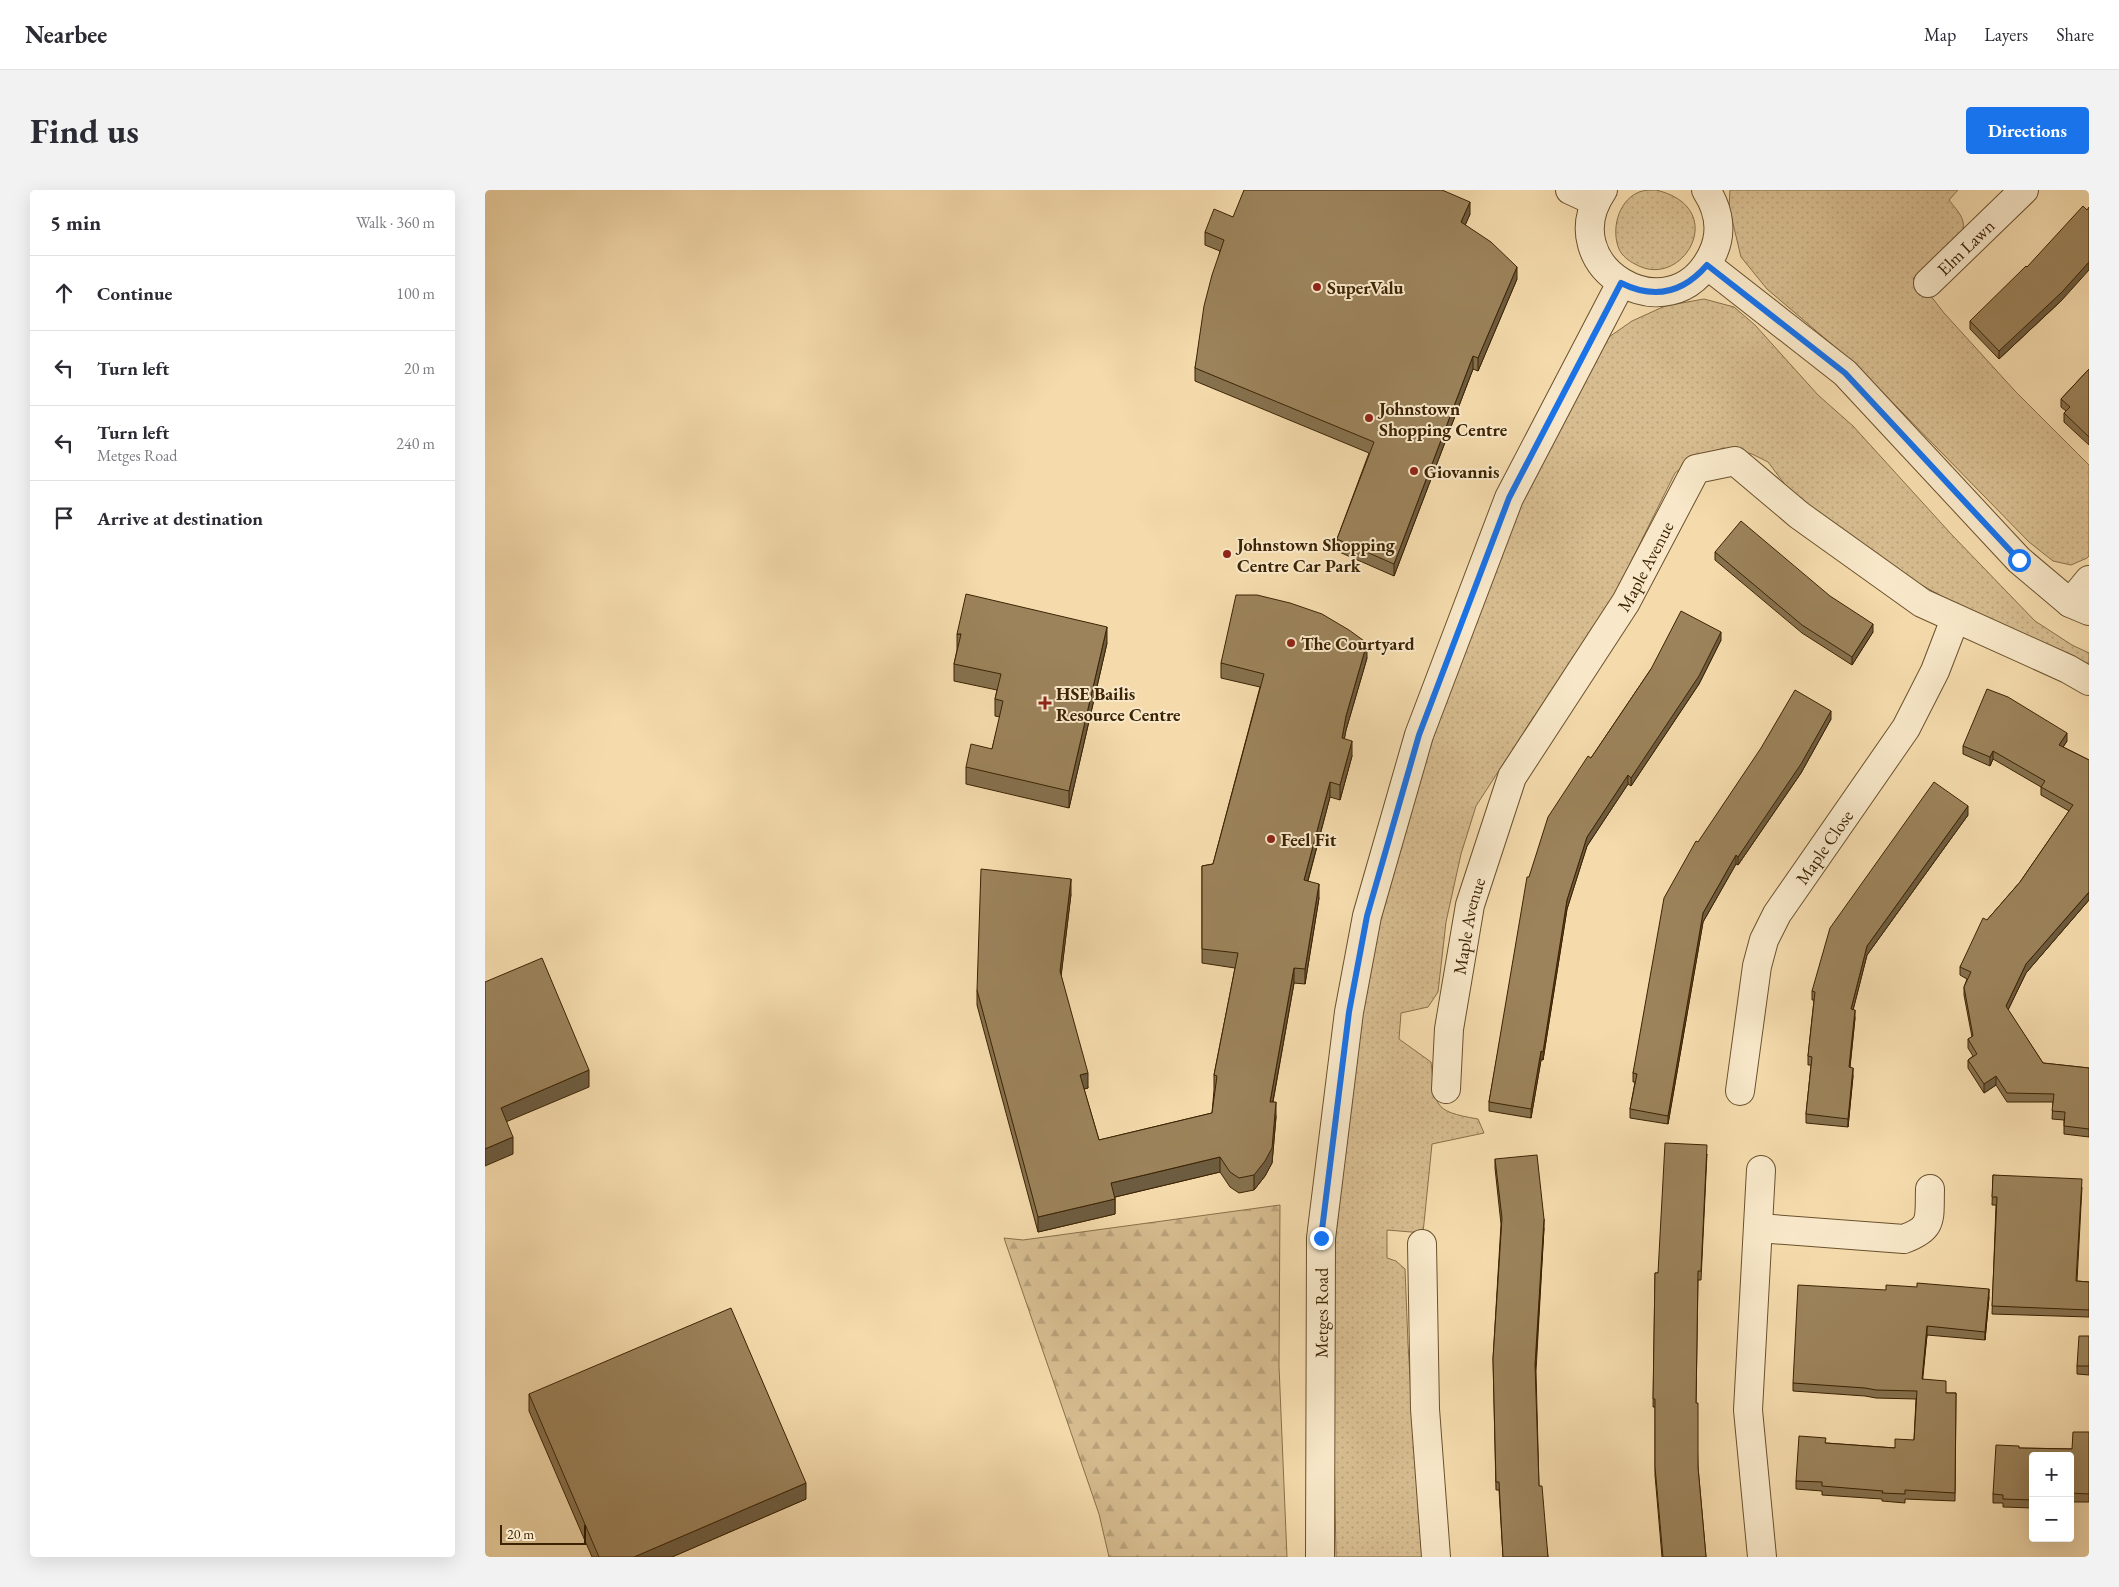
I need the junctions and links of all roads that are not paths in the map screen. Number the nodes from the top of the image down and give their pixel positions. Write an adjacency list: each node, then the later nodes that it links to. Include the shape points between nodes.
1 (1570, 190): 4 (street)
2 (1706, 190): 5 (street, via 1717,212 1719,225 1716,248)
3 (2024, 190): 7 (street, Elm Lawn)
4 (1600, 196): 6 (street, via 1591,217 1593,247 1608,273)
5 (1707, 265): 6 (street, via 1684,286 1665,292 1640,291); 9 (street, via 1845,373 2019,560)
6 (1621, 283): 18 (street, Metges Road, via 1509,498 1419,735 1367,916 1349,1012 1321,1238)
7 (1928, 283)
8 (2089, 580): 9 (street)
9 (2079, 607)
10 (1955, 619): 11 (street, Maple Avenue); 12 (street, Maple Avenue, via 1922,603 1799,515 1735,461 1695,469 1626,602 1512,777 1470,904 1449,1029); 13 (street, Maple Close, via 1935,671 1906,728 1777,914 1764,940 1757,966)
11 (2089, 681)
12 (1446, 1089)
13 (1740, 1091)
14 (1761, 1170): 16 (street)
15 (1931, 1189): 16 (street, via 1928,1221 1921,1233 1903,1239)
16 (1757, 1228): 20 (street, via 1748,1410)
17 (1422, 1244): 19 (street, via 1425,1409)
18 (1319, 1557)
19 (1436, 1557)
20 (1762, 1557)

